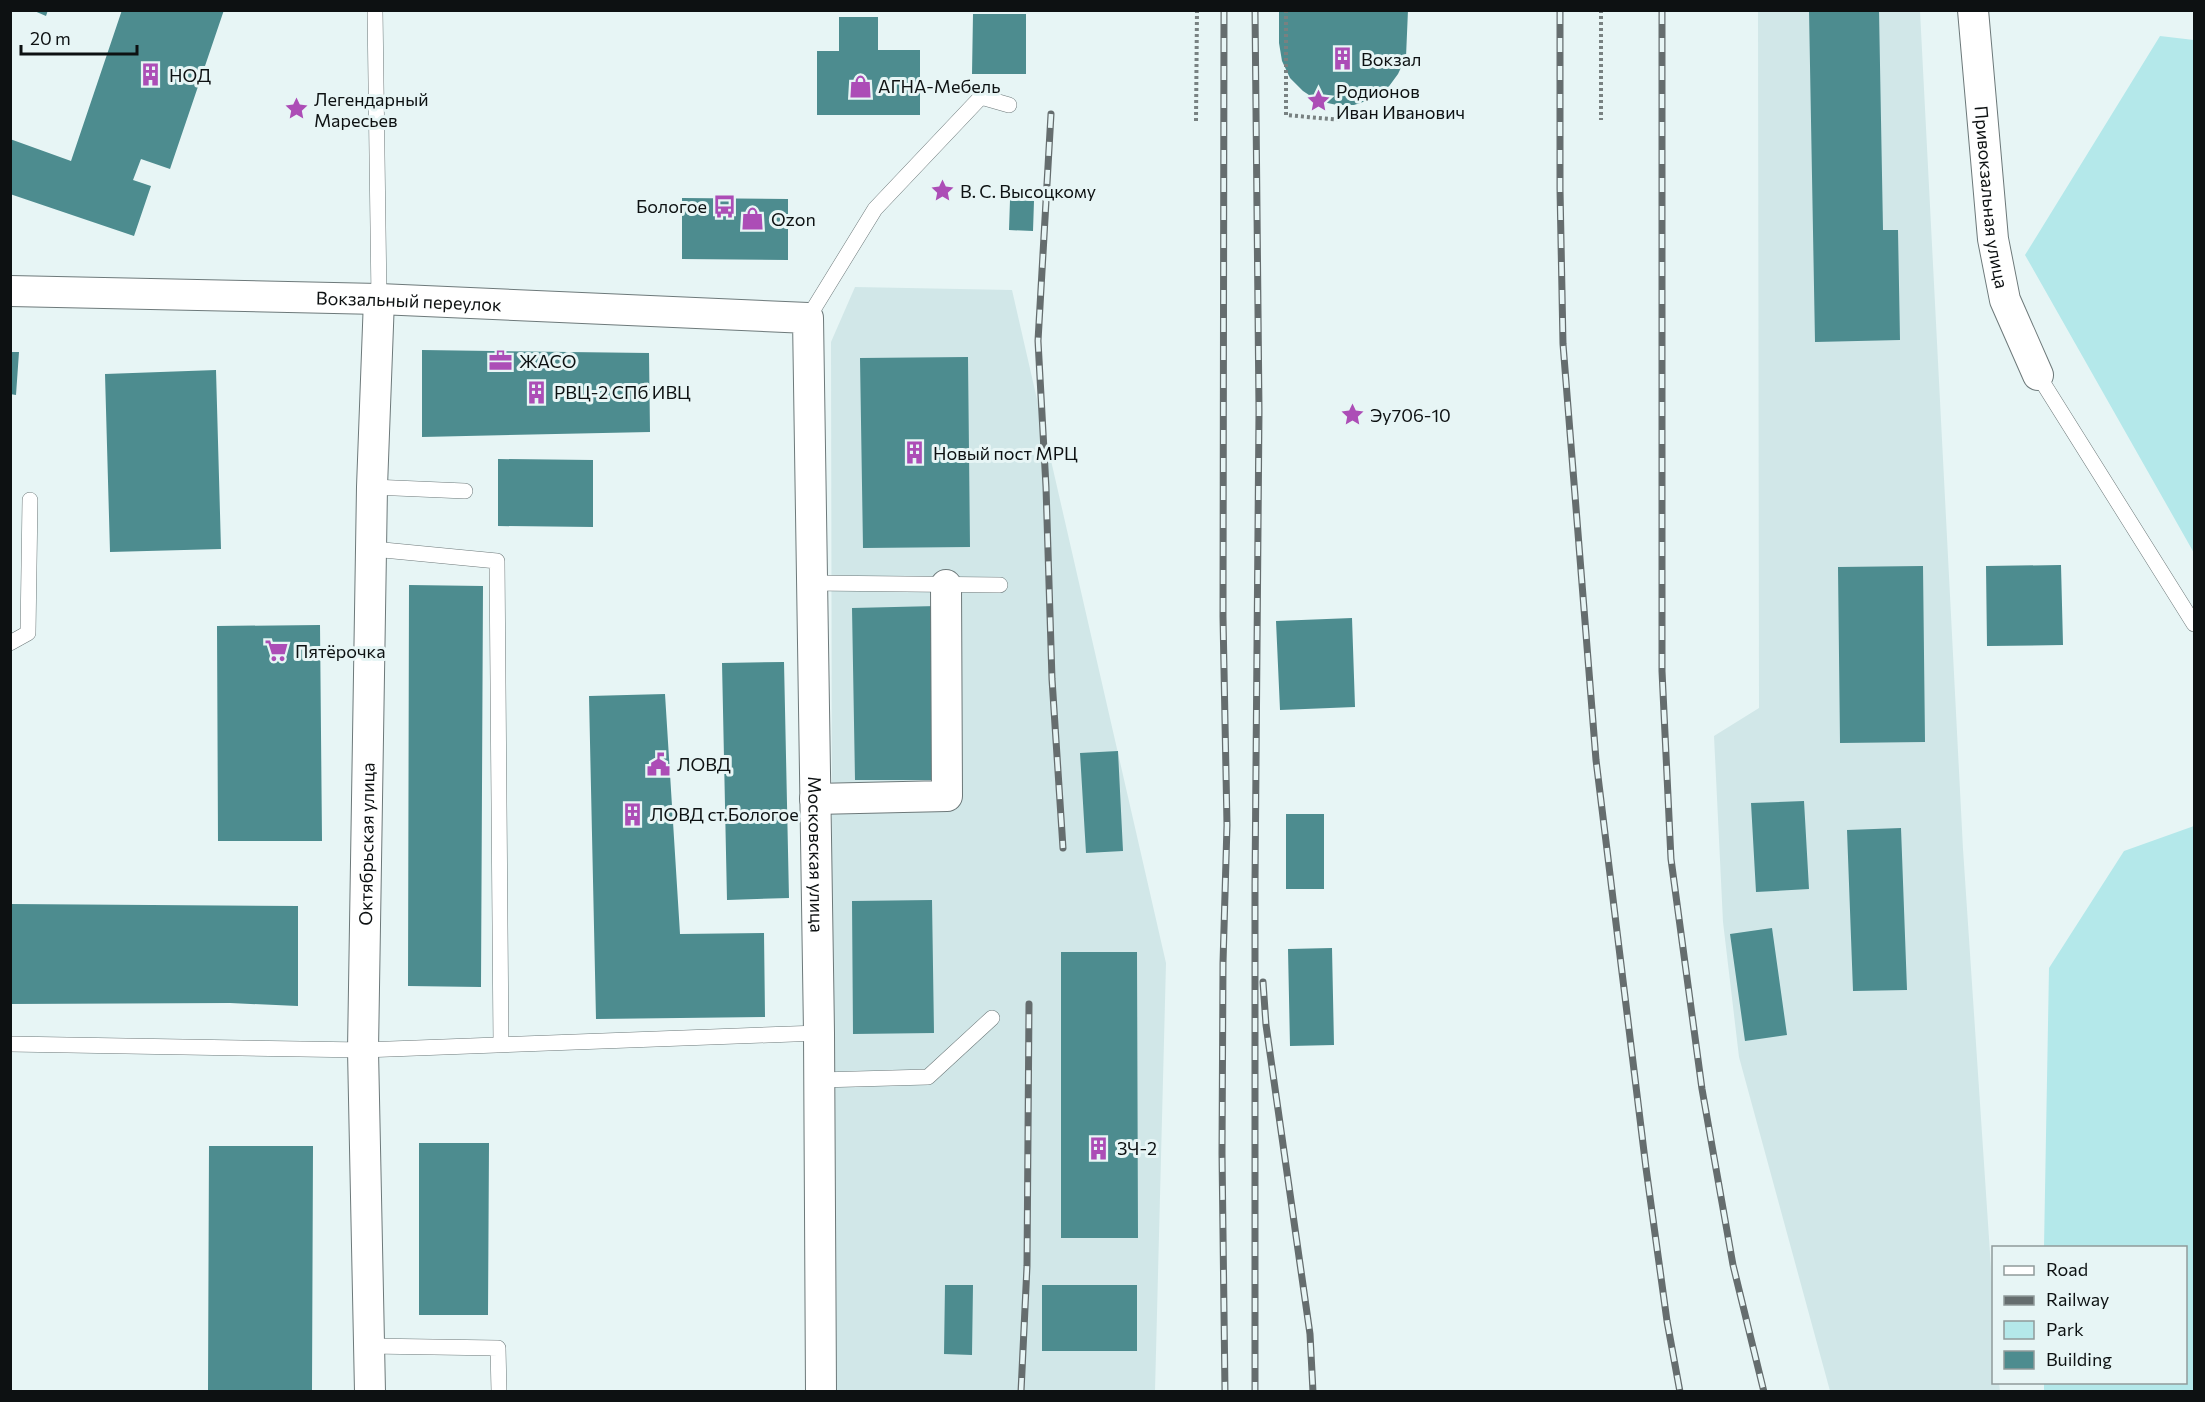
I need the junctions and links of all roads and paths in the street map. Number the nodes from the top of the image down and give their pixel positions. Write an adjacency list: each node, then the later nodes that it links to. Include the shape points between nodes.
1 (375, 10): 11 (lane)
2 (1197, 10): 9 (path)
3 (1286, 10): 7 (path, via 1286,115)
4 (1601, 10): 8 (path)
5 (1973, 10): 13 (street, Привокзальная улица, via 1993,239 2005,300)
6 (1009, 105): 12 (lane, via 981,97 875,209)
7 (1341, 120)
8 (1601, 120)
9 (1196, 121)
10 (10, 291): 11 (street, Вокзальный переулок)
11 (379, 299): 12 (street, Вокзальный переулок); 14 (street, Октябрьская улица)
12 (808, 318): 18 (street, Московская улица)
13 (2038, 375): 21 (lane)
14 (372, 487): 15 (lane); 17 (street, Октябрьская улица)
15 (465, 491)
16 (30, 500): 22 (lane, via 28,633)
17 (373, 549): 27 (lane, via 497,561); 28 (street, Октябрьская улица)
18 (812, 583): 19 (lane); 23 (street, Московская улица)
19 (946, 585): 20 (lane); 23 (street, via 947,796)
20 (1000, 585)
21 (2194, 624)
22 (10, 643)
23 (815, 798): 25 (street, Московская улица)
24 (992, 1018): 29 (lane, via 928,1077)
25 (819, 1033): 27 (lane); 29 (street, Московская улица)
26 (10, 1044): 28 (lane)
27 (501, 1045): 28 (lane)
28 (363, 1050): 30 (street, Октябрьская улица)
29 (820, 1080): 33 (street, Московская улица)
30 (369, 1346): 31 (street, Октябрьская улица); 32 (lane, via 498,1348)
31 (370, 1392)
32 (499, 1392)
33 (821, 1392)

